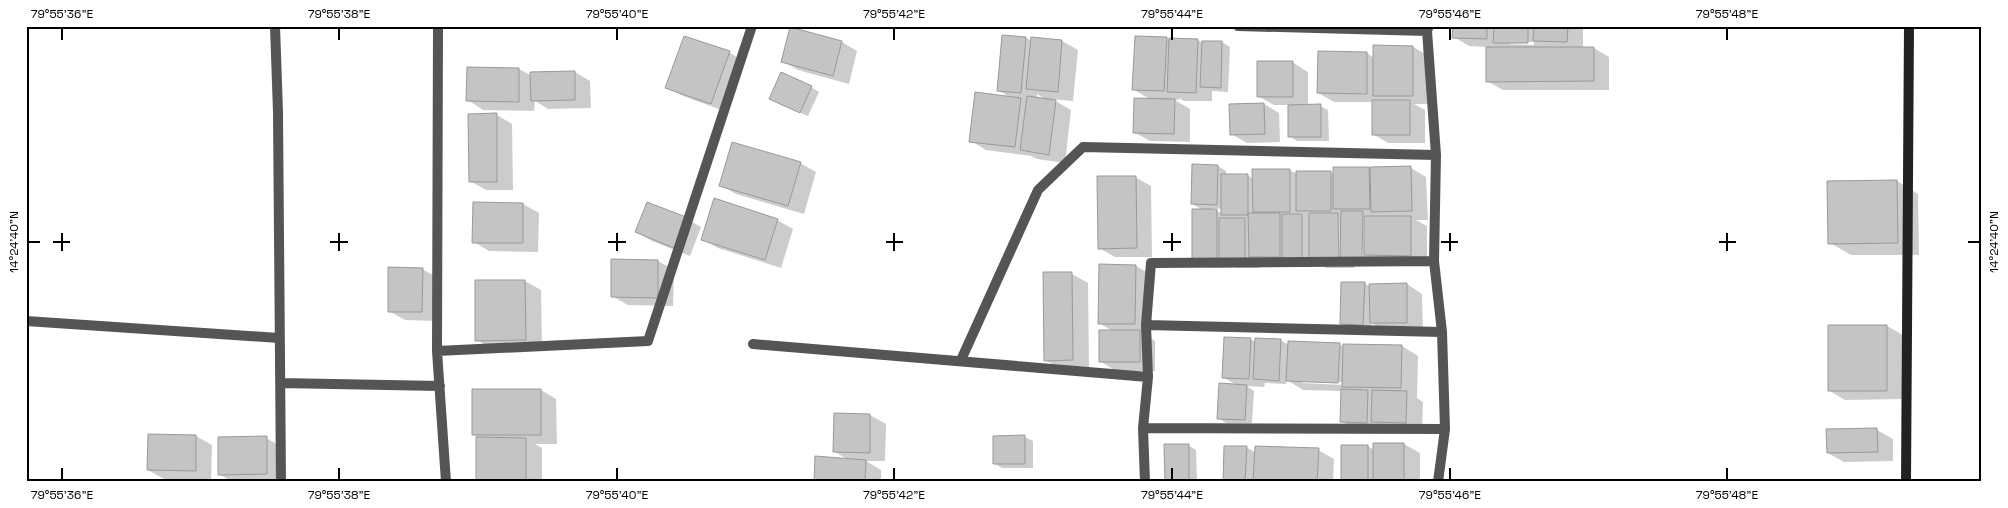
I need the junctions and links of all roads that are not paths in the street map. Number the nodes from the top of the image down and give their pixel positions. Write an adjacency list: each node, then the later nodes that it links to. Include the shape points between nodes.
1 (275, 26): 12 (street)
2 (438, 26): 14 (street)
3 (752, 26): 14 (street, via 648,341)
4 (1238, 26): 6 (street)
5 (1909, 26): 25 (street)
6 (1428, 29): 7 (street)
7 (1436, 155): 8 (street); 15 (street, via 1083,147 1038,190)
8 (1434, 261): 10 (street, via 1151,263); 11 (street)
9 (26, 321): 12 (street)
10 (1146, 325): 11 (street); 16 (street)
11 (1442, 332): 20 (street)
12 (279, 338): 17 (street)
13 (753, 344): 15 (street)
14 (437, 351): 18 (street)
15 (961, 360): 16 (street)
16 (1148, 376): 19 (street)
17 (280, 383): 18 (street); 21 (street)
18 (440, 386): 22 (street)
19 (1143, 428): 20 (street); 23 (street)
20 (1445, 429): 24 (street)
21 (282, 482)
22 (446, 482)
23 (1145, 482)
24 (1438, 482)
25 (1906, 482)

